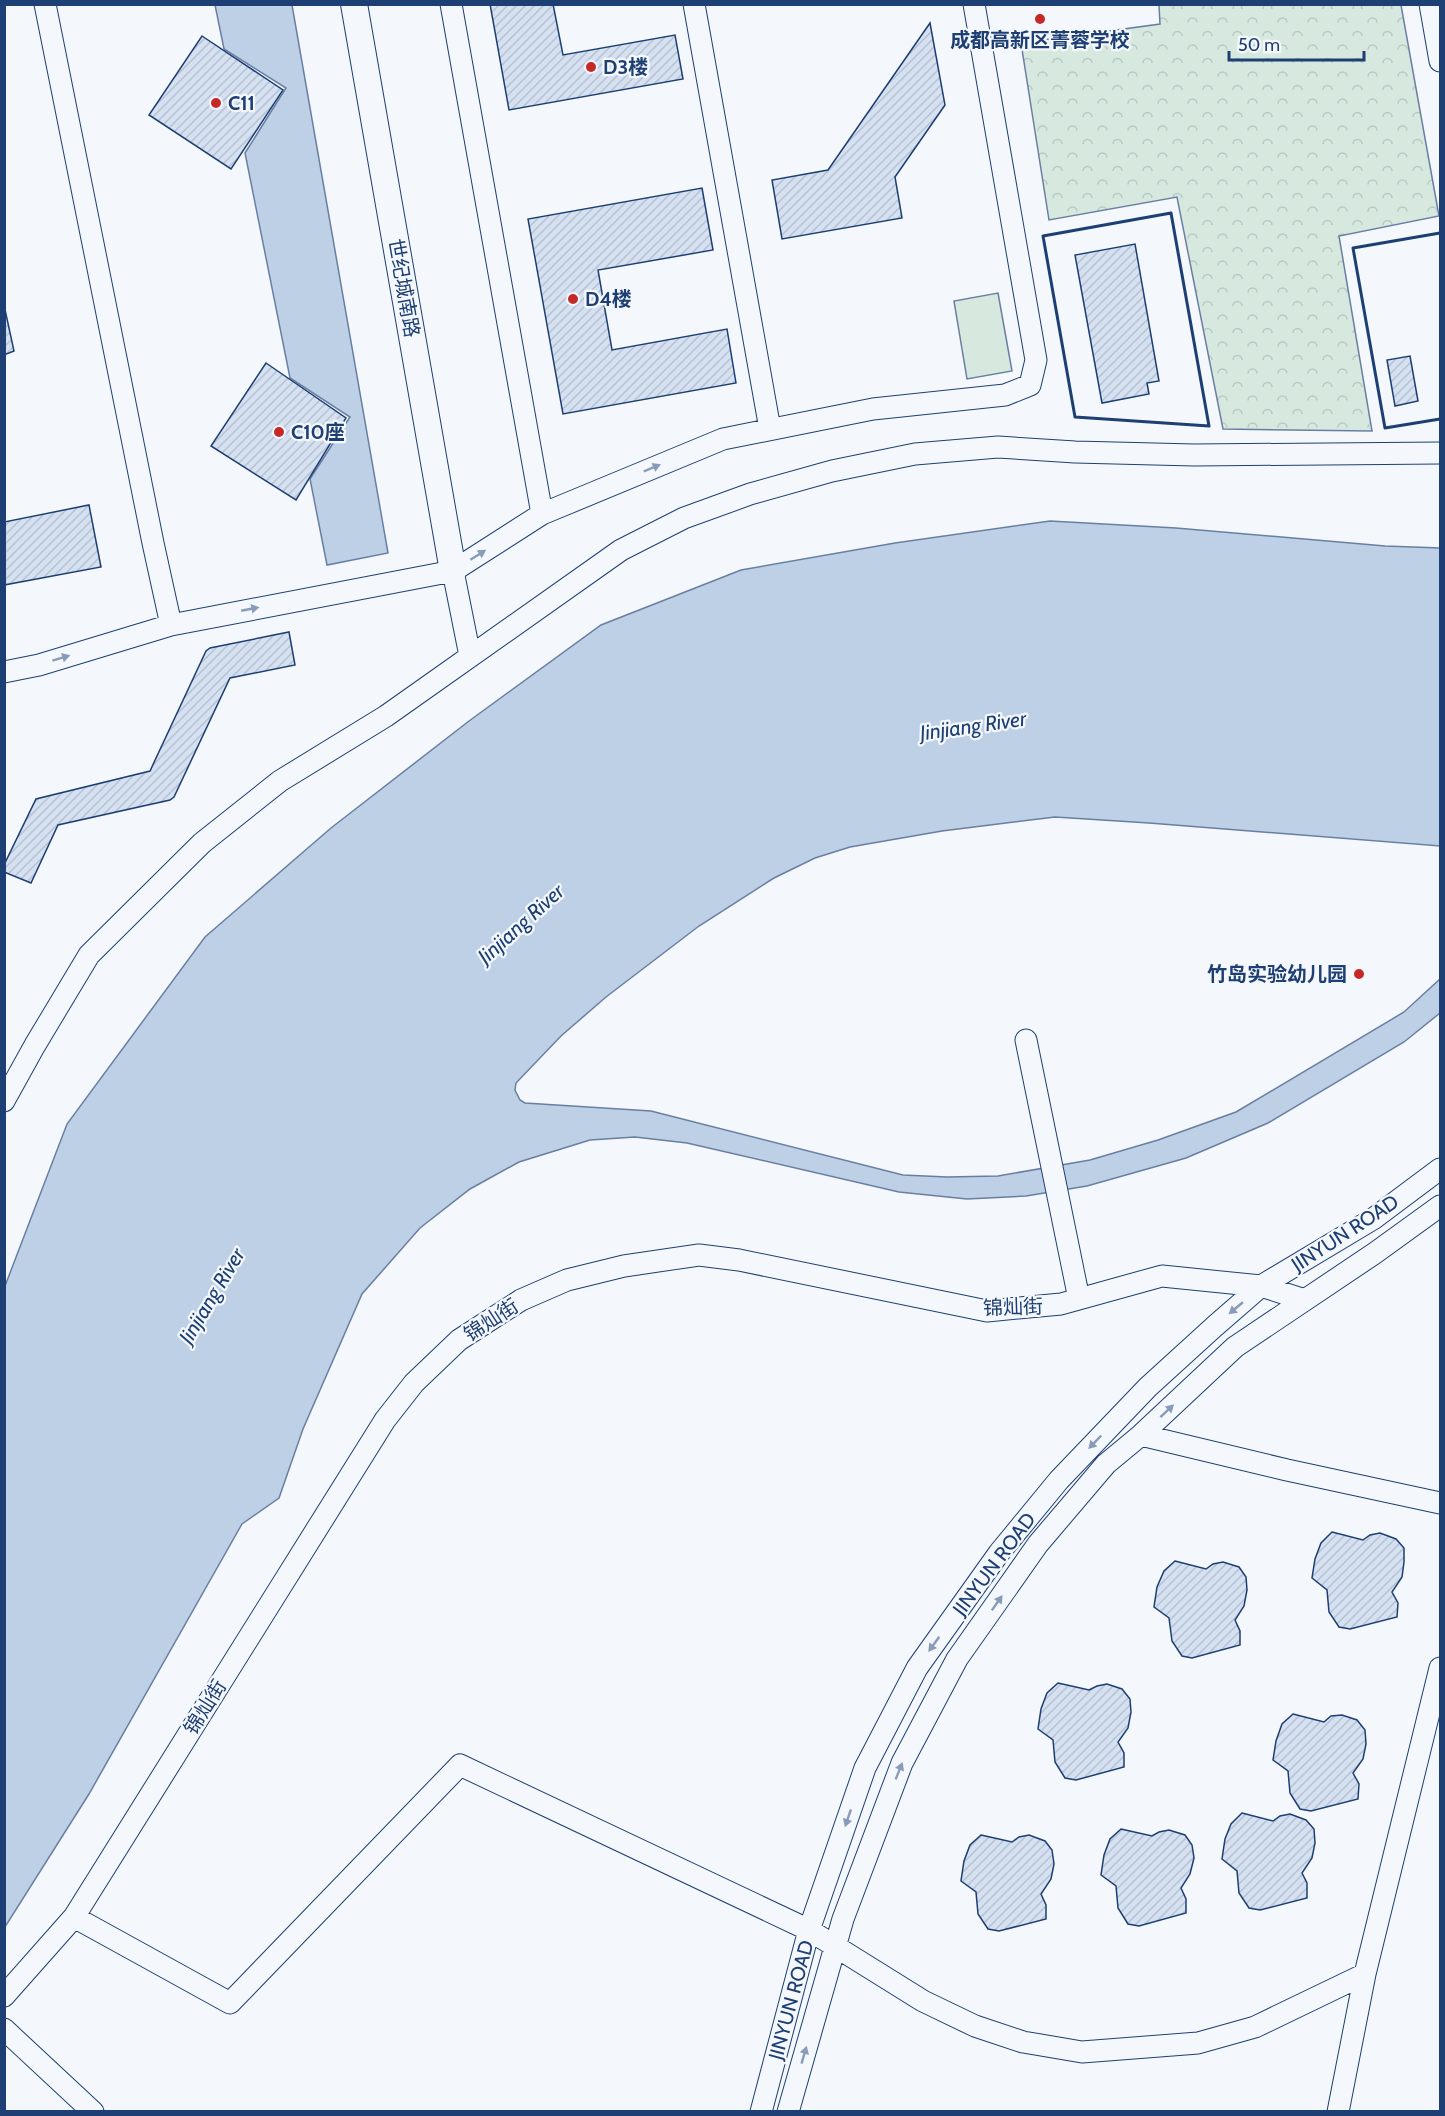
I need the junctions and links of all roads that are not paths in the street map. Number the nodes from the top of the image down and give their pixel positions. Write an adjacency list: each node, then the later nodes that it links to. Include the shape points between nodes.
1 (45, 4): 12 (street)
2 (354, 4): 11 (main road, 世纪城南路)
3 (451, 4): 10 (street)
4 (694, 4): 8 (street)
5 (975, 4): 8 (street, via 1036,360 1030,385 1005,395 873,409)
6 (1430, 4): 7 (street)
7 (1440, 61)
8 (770, 429): 10 (street, one-way to 8, via 723,439)
9 (1440, 453): 13 (street, via 1194,455 998,447 915,454 832,471 684,518 621,550)
10 (542, 514): 11 (street, one-way to 10)
11 (453, 571): 12 (street, one-way to 11); 13 (street)
12 (171, 625): 14 (street, one-way to 12)
13 (470, 656): 16 (street, via 386,716 280,781 167,876 89,955)
14 (4, 672)
15 (1026, 1040): 20 (street)
16 (4, 1101)
17 (1440, 1169): 19 (street, JINYUN ROAD, via 1373,1219)
18 (1440, 1206): 21 (street, JINYUN ROAD)
19 (1261, 1286): 20 (street, 锦灿街, via 1162,1276); 21 (street, 锦灿街); 26 (street, JINYUN ROAD, one-way to 26, via 1148,1387 1059,1480 999,1553 917,1668 865,1768)
20 (1078, 1299): 25 (street, 锦灿街, via 987,1311 699,1255 624,1266 567,1280 521,1300 459,1340 414,1383 385,1420)
21 (1305, 1300): 22 (street, JINYUN ROAD, one-way to 21, via 1235,1347)
22 (1141, 1435): 23 (street); 27 (street, JINYUN ROAD, one-way to 22, via 902,1763 957,1659 1038,1544 1106,1464)
23 (1440, 1503)
24 (1440, 1668): 28 (street)
25 (74, 1917): 26 (street, via 230,2003 460,1765); 29 (street, 锦灿街)
26 (810, 1930): 27 (street); 32 (street, JINYUN ROAD)
27 (835, 1946): 28 (street, via 923,2001 975,2026 1023,2042 1082,2052 1198,2043 1255,2026); 33 (street, JINYUN ROAD, one-way to 27)
28 (1365, 1974): 34 (street)
29 (4, 1996)
30 (4, 2029): 31 (street)
31 (93, 2112)
32 (761, 2112)
33 (788, 2112)
34 (1338, 2112)

